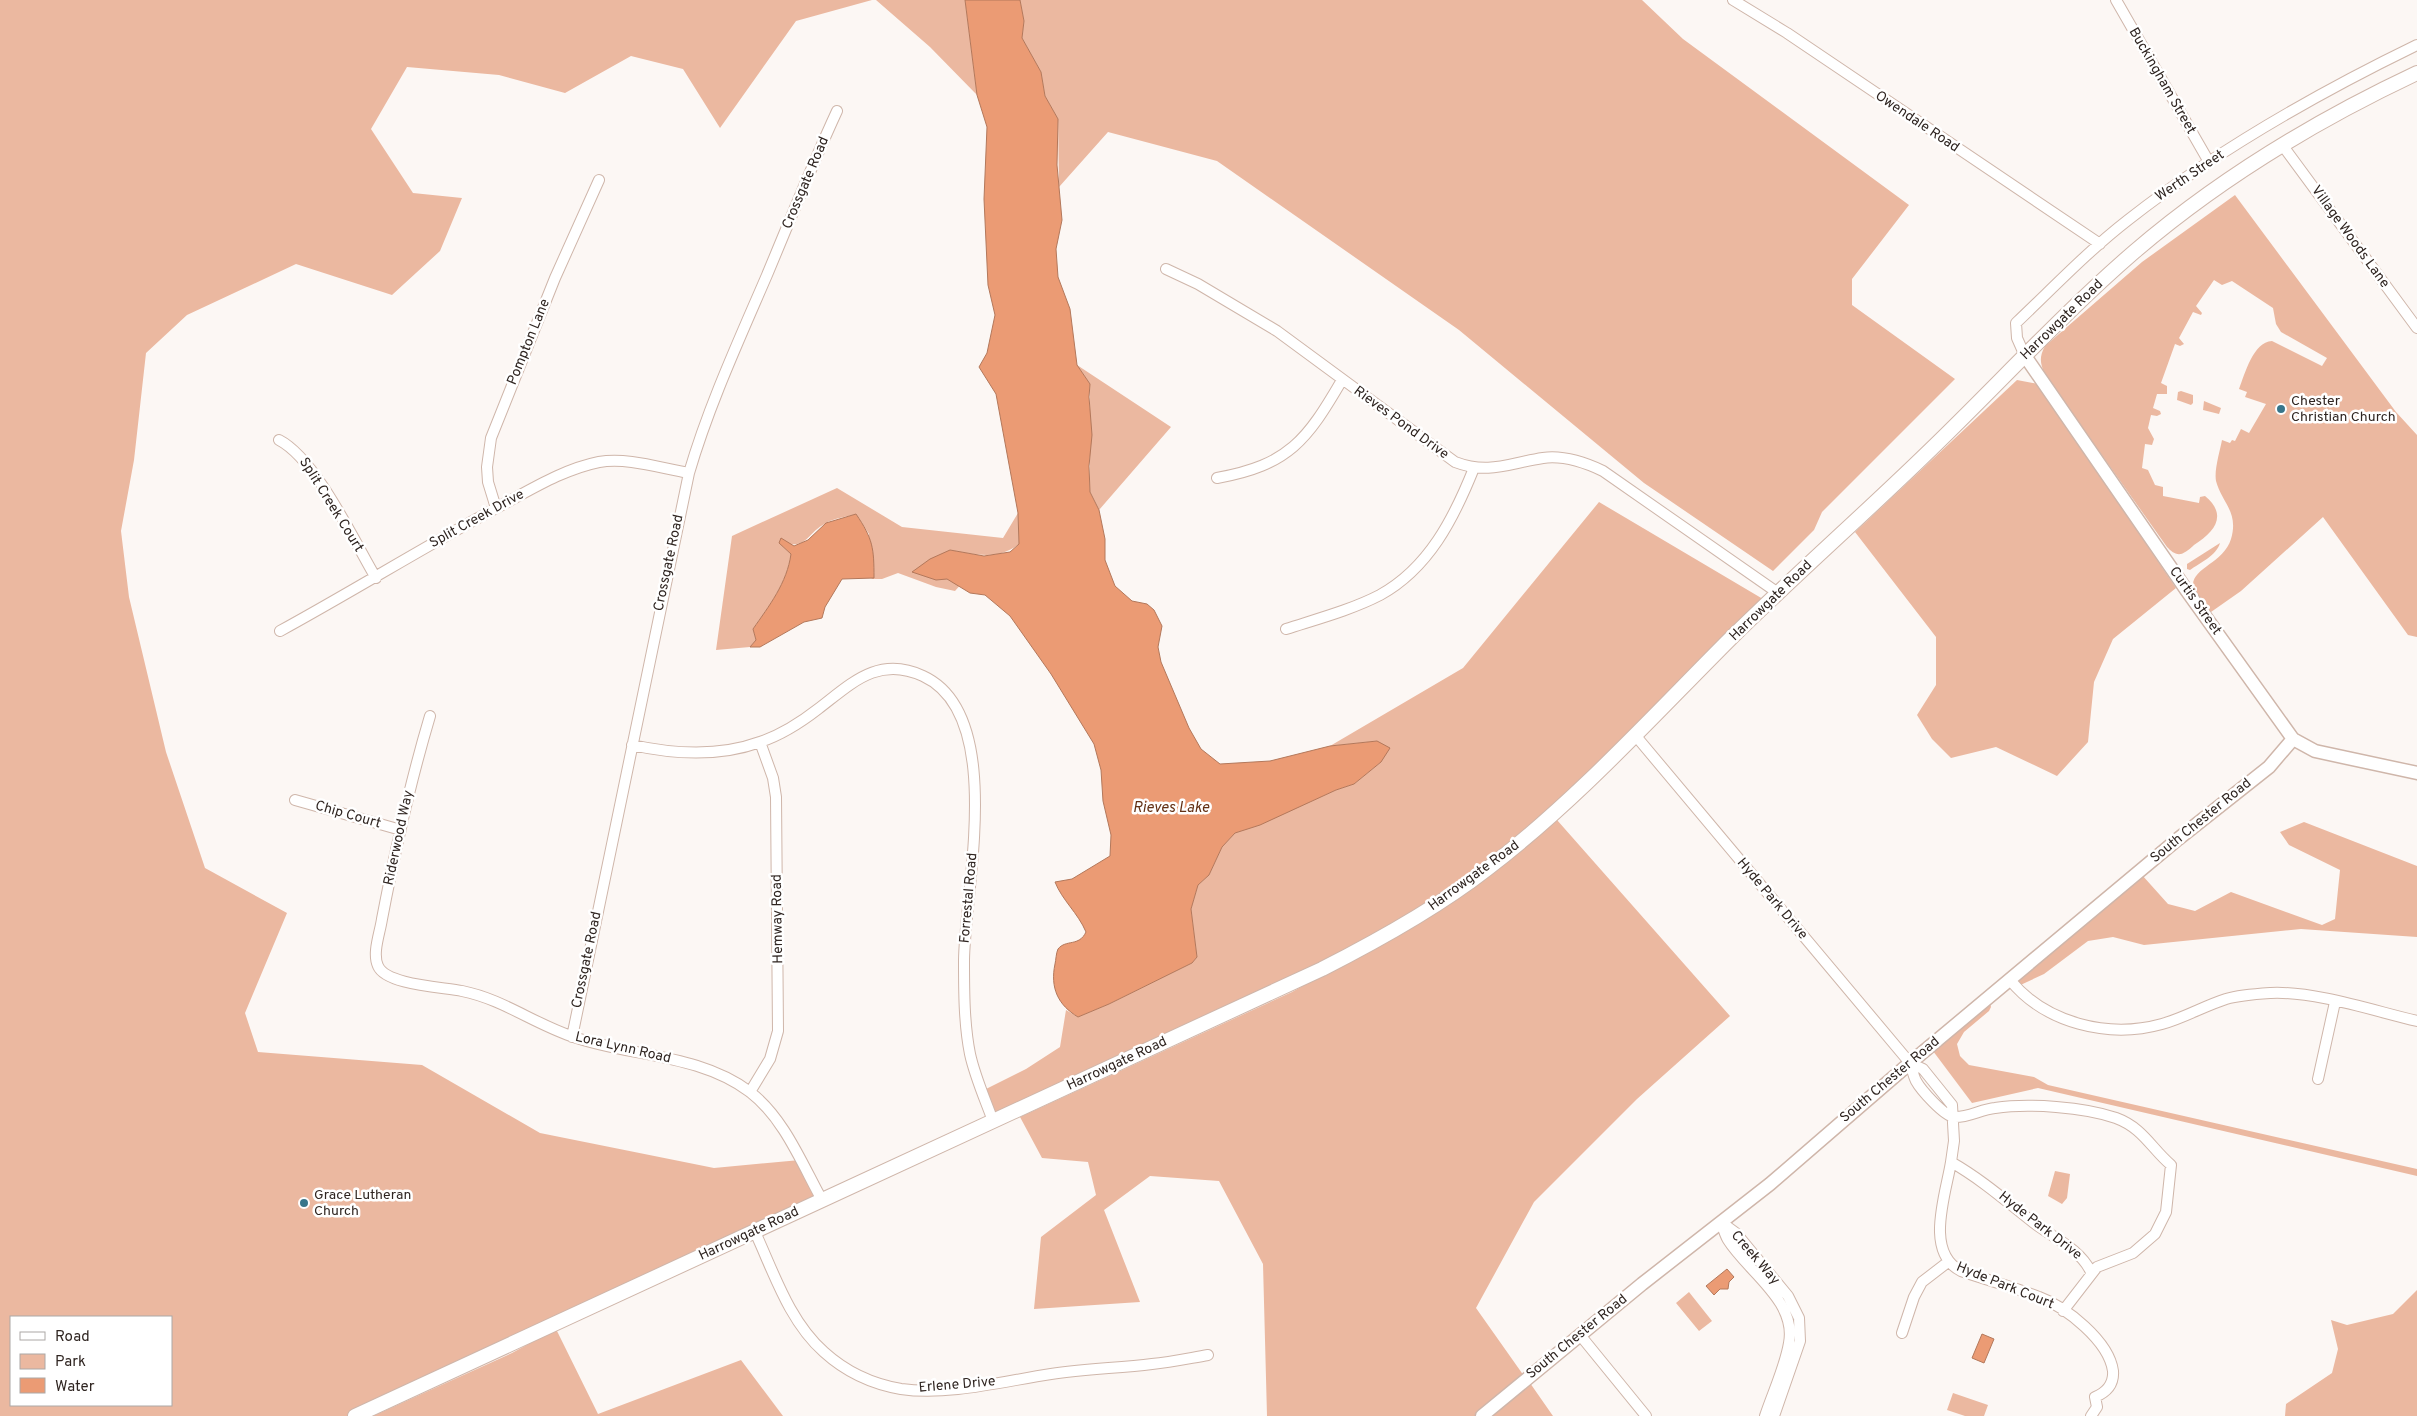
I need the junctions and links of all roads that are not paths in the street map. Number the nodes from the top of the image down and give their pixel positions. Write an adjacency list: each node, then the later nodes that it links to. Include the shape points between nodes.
1 (1733, 0): 9 (street, Owendale Road)
2 (2116, 0): 7 (street, Buckingham Street)
3 (2417, 45): 7 (street, Werth Street, via 2326,93)
4 (2417, 73): 6 (main road, Harrowgate Road)
5 (837, 111): 16 (street, Crossgate Road, via 705,423)
6 (2283, 146): 11 (street, Village Woods Lane); 12 (main road, Harrowgate Road, via 2206,196 2154,236 2091,290)
7 (2209, 162): 9 (street, Werth Street)
8 (599, 180): 18 (street, Pompton Lane, via 554,278 491,438 488,482)
9 (2100, 244): 12 (street, Werth Street, via 2016,323 2017,338)
10 (1166, 268): 13 (street, Rieves Pond Drive, via 1277,331)
11 (2417, 328)
12 (2025, 356): 20 (main road, Harrowgate Road); 25 (street, Curtis Street)
13 (1342, 380): 15 (street, Rieves Pond Drive, via 1443,456); 17 (street, via 1307,433 1290,450 1262,468)
14 (279, 440): 19 (street, Split Creek Court, via 294,449 303,460 329,497)
15 (1474, 468): 20 (street, Rieves Pond Drive, via 1497,468 1544,458 1589,464); 21 (street, via 1442,536 1410,574 1379,595)
16 (689, 473): 18 (street, Split Creek Drive, via 620,460 600,462 554,478); 27 (street, Crossgate Road)
17 (1217, 478)
18 (496, 508): 19 (street, Split Creek Drive)
19 (376, 578): 22 (street, Split Creek Drive)
20 (1778, 593): 24 (main road, Harrowgate Road)
21 (1286, 629)
22 (280, 631)
23 (430, 716): 30 (street, Riderwood Way)
24 (1634, 735): 36 (street, Hyde Park Drive); 40 (main road, Harrowgate Road, via 1528,837 1484,872 1424,911 1322,969)
25 (2293, 739): 28 (street, Curtis Street, via 2315,751); 32 (street, South Chester Road, via 2269,767 2182,835)
26 (760, 742): 27 (street, via 730,750 696,753); 38 (street, Hemway Road, via 776,797 778,1031 770,1059); 40 (street, Forrestal Road, via 791,728 865,674 889,669 934,682 961,713 968,742 974,808 964,960 967,1030 976,1077)
27 (632, 745): 35 (street, Crossgate Road)
28 (2417, 773)
29 (295, 800): 30 (street, Chip Court)
30 (401, 830): 31 (street, Riderwood Way, via 389,881)
31 (377, 962): 35 (street, Lora Lynn Road, via 381,971 393,979 488,998)
32 (2010, 980): 33 (street, via 2022,995 2051,1013 2098,1028 2143,1028 2163,1024 2227,999 2248,995 2274,993); 36 (street, South Chester Road)
33 (2335, 1002): 34 (street); 37 (street)
34 (2417, 1021)
35 (572, 1036): 38 (street, Lora Lynn Road, via 684,1062)
36 (1910, 1063): 39 (street, Hyde Park Drive, via 1923,1069 1952,1105); 43 (street, South Chester Road)
37 (2318, 1079)
38 (750, 1092): 42 (street, Lora Lynn Road, via 781,1126)
39 (1954, 1117): 41 (street, Hyde Park Drive); 46 (street, Hyde Park Drive, via 1992,1108 2035,1105 2118,1119 2150,1140 2171,1164 2162,1224 2141,1248 2105,1262)
40 (993, 1121): 42 (main road, Harrowgate Road)
41 (1951, 1162): 45 (street, Hyde Park Court, via 1940,1228 1940,1240); 46 (street, Hyde Park Drive, via 1979,1178 2035,1224 2083,1257)
42 (822, 1200): 44 (main road, Harrowgate Road)
43 (1721, 1222): 49 (street, South Chester Road); 54 (street, Creek Way, via 1727,1240 1779,1302 1788,1320 1789,1346); 55 (street, Creek Way, via 1736,1233 1782,1289 1799,1318 1800,1342)
44 (755, 1232): 50 (street, Erlene Drive, via 788,1304 810,1337 838,1364 880,1384 943,1390); 51 (main road, Harrowgate Road)
45 (1948, 1262): 47 (street, Hyde Park Court, via 1961,1271 2040,1297); 48 (street, Hyde Park Court, via 1922,1282)
46 (2091, 1272): 47 (street)
47 (2062, 1311): 56 (street, Hyde Park Court, via 2095,1336 2110,1357 2111,1384 2095,1397 2097,1407)
48 (1902, 1332)
49 (1580, 1335): 52 (street, South Chester Road); 53 (street)
50 (1208, 1355)
51 (355, 1416)
52 (1482, 1416)
53 (1646, 1416)
54 (1765, 1416)
55 (1774, 1416)
56 (2091, 1416)

